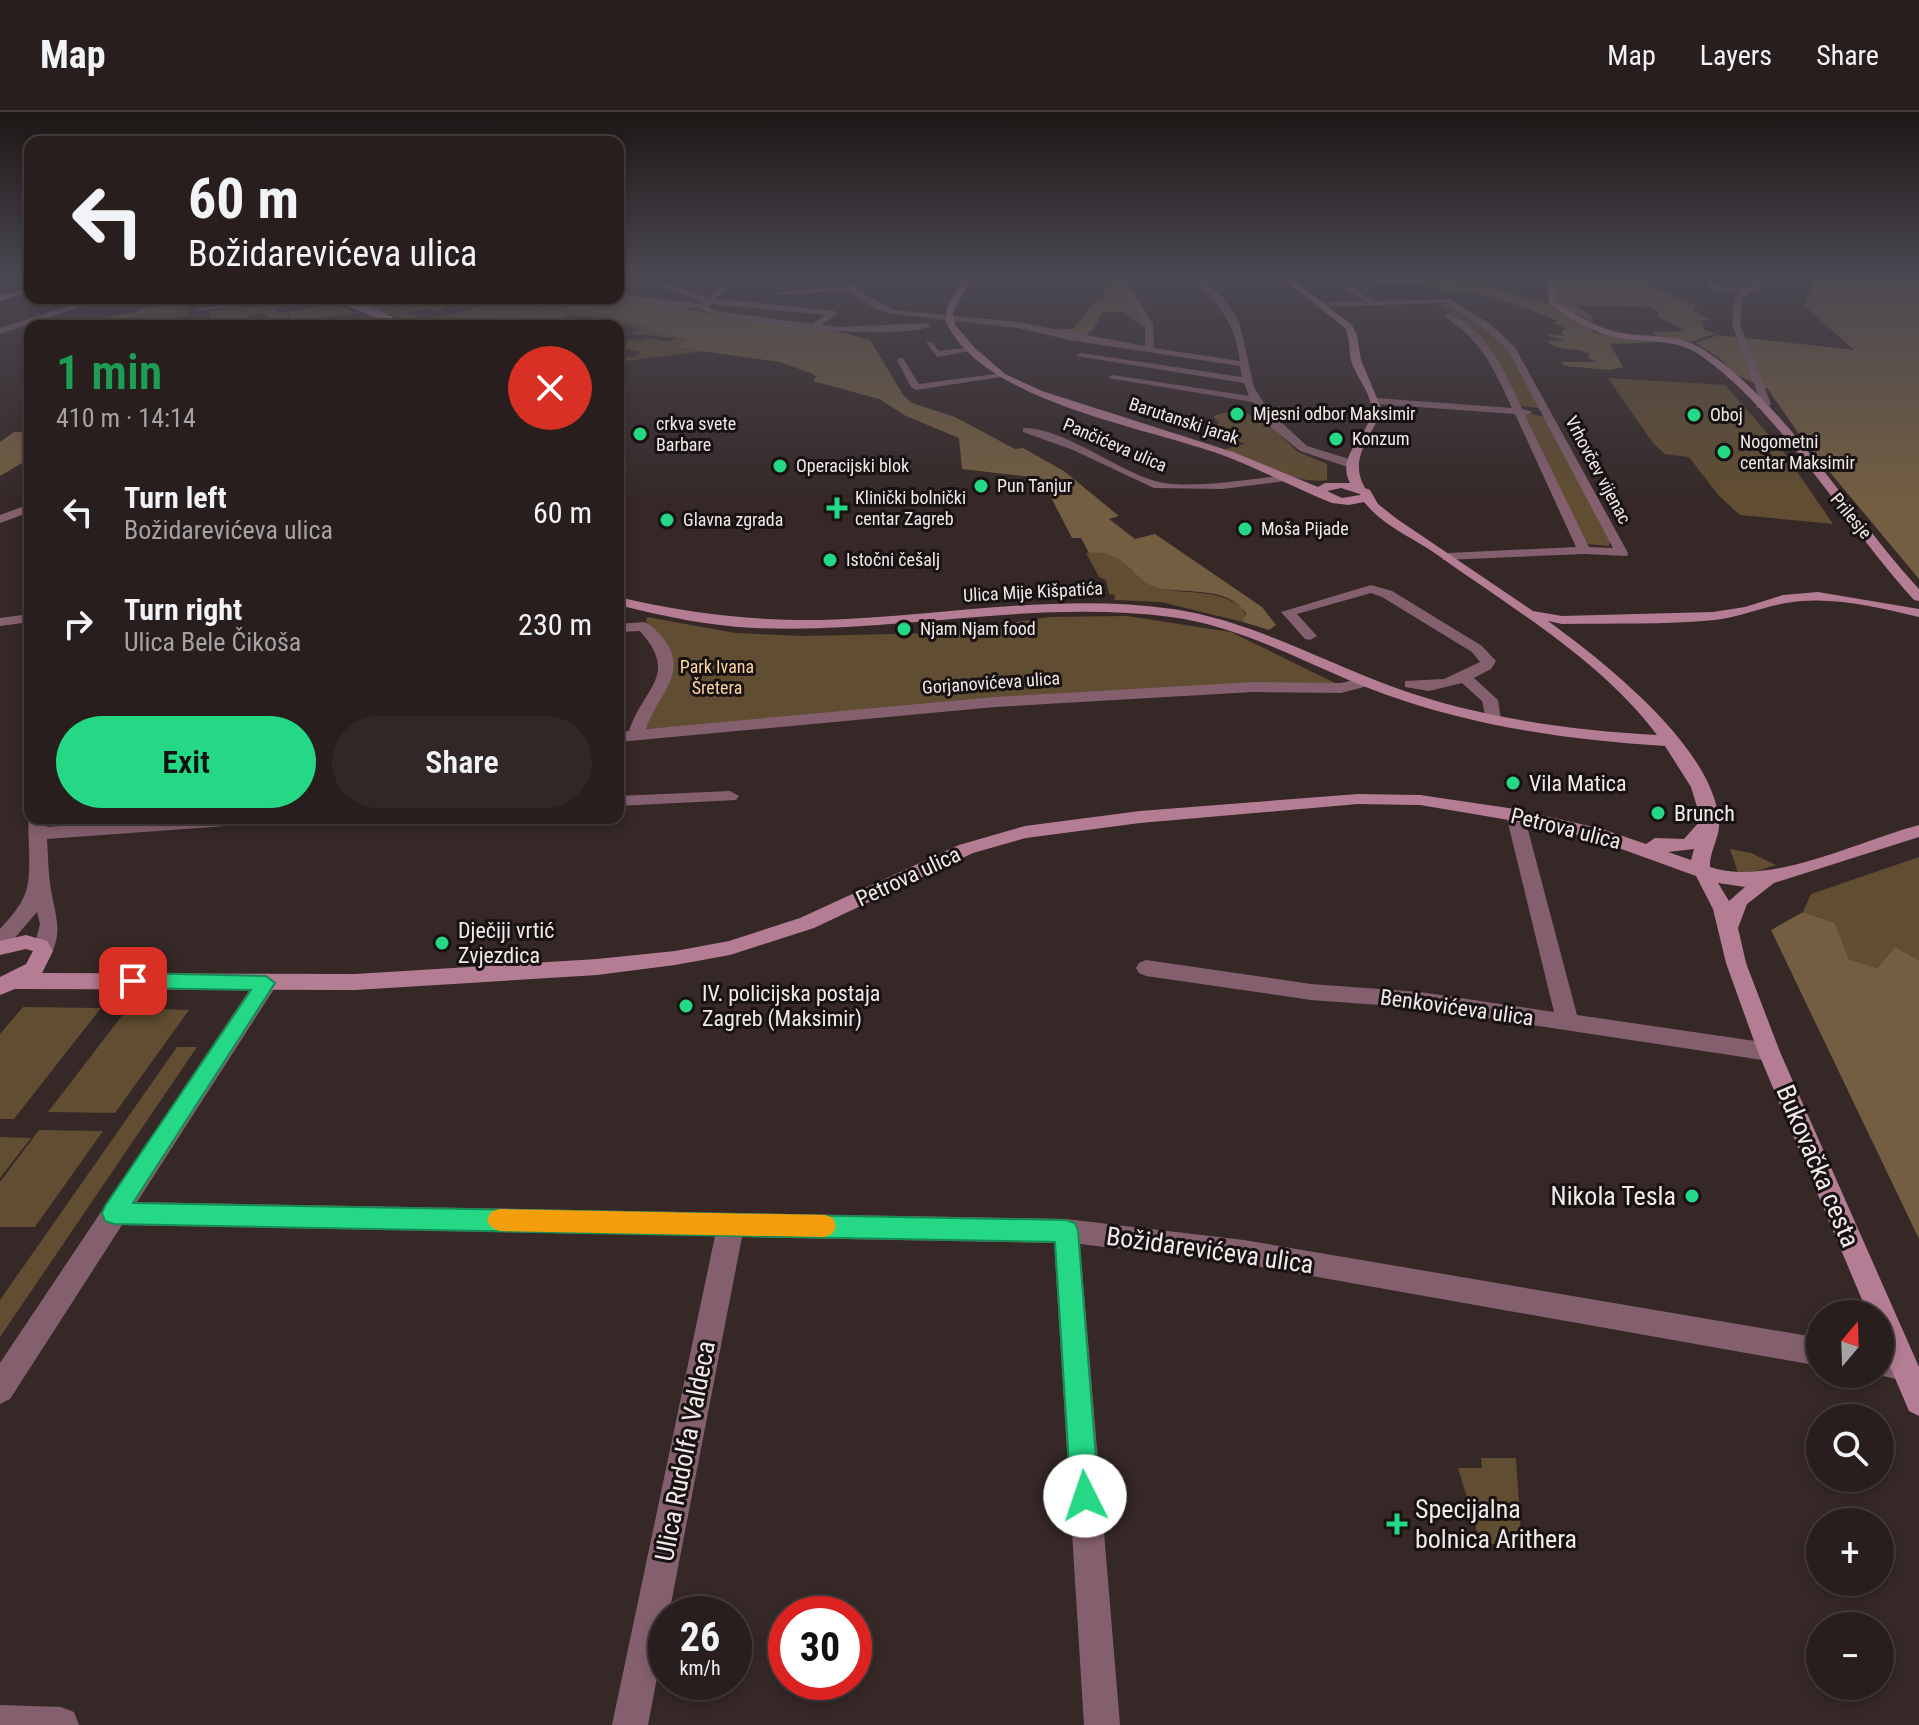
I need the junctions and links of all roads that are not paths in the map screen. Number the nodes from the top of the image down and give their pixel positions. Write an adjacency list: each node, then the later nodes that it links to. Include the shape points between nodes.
1 (975, 352): 12 (main road, Barutanski jarak)
2 (1170, 352): 11 (street)
3 (1241, 352): 11 (street)
4 (1356, 352): 18 (main road)
5 (1489, 352): 20 (street)
6 (1514, 352): 21 (street, Vrhovčev vijenac)
7 (1699, 352): 19 (main road)
8 (1747, 352): 19 (street, via 1766,404)
9 (1081, 356): 14 (street)
10 (902, 360): 15 (street)
11 (1243, 364): 14 (street)
12 (1002, 376): 15 (street); 24 (main road, Barutanski jarak)
13 (1113, 378): 17 (street)
14 (1245, 380): 17 (street)
15 (916, 387): 16 (street)
16 (923, 398)
17 (1256, 400): 23 (street, via 1306,450)
18 (1376, 401): 20 (street, Vrhovčev vijenac); 23 (main road, via 1375,416)
19 (1760, 407): 33 (main road, Prilesje)
20 (1518, 411): 21 (street, Vrhovčev vijenac); 31 (street)
21 (1546, 413): 31 (street, Vrhovčev vijenac, via 1622,553)
22 (1027, 430): 24 (street, Pančićeva ulica, via 1154,485 1222,486)
23 (1344, 464): 25 (main road); 26 (main road)
24 (1289, 479): 25 (main road, Barutanski jarak)
25 (1328, 488): 26 (main road); 27 (main road)
26 (1362, 492): 27 (main road); 30 (main road)
27 (1344, 501): 30 (main road)
28 (24, 510): 29 (street)
29 (0, 519)
30 (1402, 527): 32 (main road)
31 (1584, 550): 32 (street, Vrhovčev vijenac)
32 (1448, 557): 40 (main road, via 1510,603)
33 (1918, 596): 35 (main road, Prilesje, via 1914,605)
34 (624, 602): 43 (main road, Ulica Mije Kišpatića, via 727,621 777,623 899,621 1073,607 1146,610 1241,629)
35 (1892, 606): 36 (main road); 40 (main road, via 1804,597 1726,615)
36 (1919, 613)
37 (24, 619): 38 (street)
38 (0, 622)
39 (624, 628): 46 (street, via 644,626 668,658 660,689)
40 (1560, 628): 48 (main road, via 1618,680)
41 (1310, 636): 42 (street, via 1288,612 1379,590 1485,656 1486,666)
42 (1459, 678): 44 (street, via 1428,687); 45 (street, via 1492,704)
43 (1367, 682): 45 (main road, Ulica Mije Kišpatića); 46 (street, Gorjanovićeva ulica, via 1341,688 995,702)
44 (1410, 684)
45 (1493, 720): 48 (main road, Ulica Mije Kišpatića, via 1578,735)
46 (636, 735): 47 (street, Gorjanovićeva ulica)
47 (624, 736)
48 (1672, 741): 52 (main road, via 1701,789)
49 (730, 796): 50 (street)
50 (624, 801)
51 (1515, 815): 56 (main road, Petrova ulica); 65 (main road, Petrova ulica, via 1445,802 1377,798 1073,825 966,849 807,923 691,956 475,976); 67 (street)
52 (1710, 820): 56 (main road, via 1699,838 1683,847); 57 (main road, via 1700,860)
53 (91, 824): 54 (street)
54 (37, 826): 59 (street)
55 (1919, 831): 58 (main road)
56 (1596, 833): 57 (main road, Petrova ulica)
57 (1703, 871): 58 (main road, via 1738,881); 60 (main road, Bukovačka cesta)
58 (1774, 877): 60 (main road, via 1746,894)
59 (40, 885): 61 (street, via 27,912); 62 (street, via 50,924)
60 (1731, 919): 68 (main road, Bukovačka cesta, via 1736,963)
61 (0, 945): 62 (main road, Petrova ulica, via 26,942 40,946)
62 (42, 956): 64 (main road, Petrova ulica); 66 (main road)
63 (1146, 968): 67 (street, Benkovićeva ulica)
64 (109, 980): 65 (main road, Petrova ulica); 66 (main road, Petrova ulica)
65 (266, 983): 69 (street)
66 (8, 984)
67 (1568, 1022): 68 (street, Benkovićeva ulica)
68 (1769, 1052): 72 (main road, Bukovačka cesta)
69 (114, 1213): 70 (street, Božidarevićeva ulica); 75 (street)
70 (731, 1224): 71 (street, Božidarevićeva ulica); 80 (street, Ulica Rudolfa Valdeca)
71 (1066, 1231): 73 (street, Božidarevićeva ulica, via 1244,1252); 77 (street)
72 (1866, 1300)
73 (1806, 1350)
74 (1894, 1368): 76 (main road, Bukovačka cesta)
75 (0, 1389)
76 (1919, 1401)
77 (1101, 1716)
78 (0, 1723): 79 (street)
79 (61, 1725)
80 (630, 1725)

